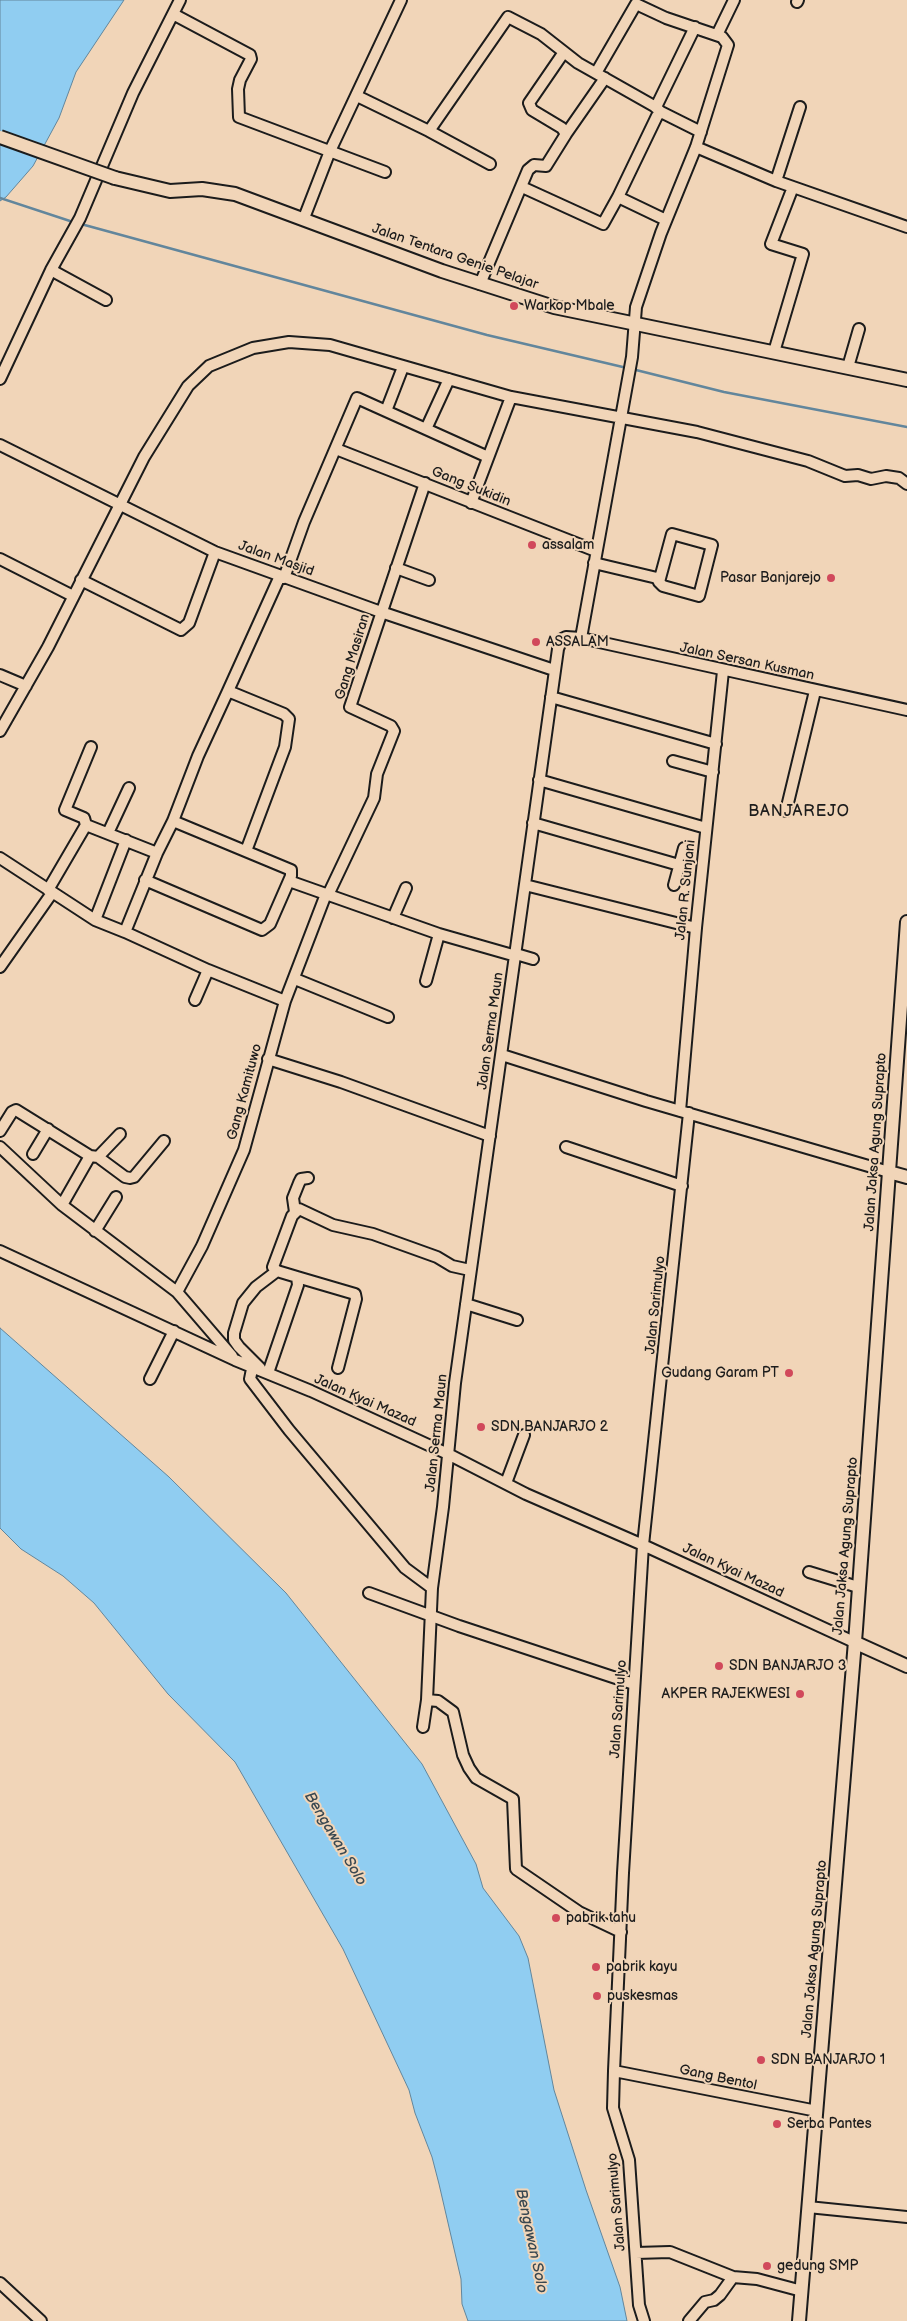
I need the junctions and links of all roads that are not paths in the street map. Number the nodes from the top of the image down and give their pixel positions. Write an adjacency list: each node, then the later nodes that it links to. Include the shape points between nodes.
1 (180, 0): 4 (street)
2 (401, 0): 9 (street)
3 (734, 0): 6 (street)
4 (173, 14): 17 (street, via 250,55 238,89 239,117); 27 (street, via 133,93 80,218)
5 (695, 27): 6 (street); 8 (street, via 636,4); 11 (street)
6 (717, 34): 13 (street, via 728,45)
7 (564, 52): 8 (street); 12 (street, via 541,34 508,17); 14 (street, via 529,103 532,110 562,128)
8 (600, 76): 11 (street); 14 (street)
9 (357, 96): 12 (street); 17 (street)
10 (800, 107): 20 (street)
11 (659, 110): 13 (street); 23 (street)
12 (429, 131): 18 (street)
13 (701, 132): 16 (street)
14 (566, 134): 21 (street, via 546,166 534,165 528,170)
15 (0, 137): 24 (main road, Jalan Tentara Genie Pelajar, bridge, via 115,178 170,191 218,190)
16 (696, 147): 20 (street); 25 (street)
17 (330, 151): 19 (street); 24 (street)
18 (490, 164)
19 (385, 172)
20 (776, 180): 22 (street)
21 (522, 187): 23 (street, via 603,224); 28 (street)
22 (793, 187): 26 (street); 32 (street, via 772,244 802,254)
23 (618, 197): 25 (street)
24 (304, 218): 28 (main road, Jalan Tentara Genie Pelajar)
25 (666, 220): 30 (street, via 642,285 636,307)
26 (907, 227)
27 (51, 270): 29 (street); 35 (street)
28 (480, 284): 30 (main road, Jalan Tentara Genie Pelajar, via 554,307)
29 (106, 300)
30 (636, 324): 32 (main road, Jalan Tentara Genie Pelajar); 40 (street)
31 (859, 329): 34 (street)
32 (774, 352): 34 (main road, Jalan Tentara Genie Pelajar)
33 (403, 366): 36 (street); 39 (street); 48 (street, via 330,346 289,342 252,348 209,366 188,386 144,457)
34 (848, 367): 37 (main road, Jalan Tentara Genie Pelajar)
35 (0, 379)
36 (449, 379): 38 (street); 41 (street)
37 (907, 380)
38 (511, 397): 40 (street); 44 (street)
39 (386, 411): 41 (street); 43 (street, via 357,398)
40 (620, 418): 46 (street, via 744,444 808,461 845,476 871,479 886,476 899,478); 49 (street)
41 (426, 430): 44 (street)
42 (0, 445): 48 (street, Jalan Masjid)
43 (336, 449): 45 (street, Gang Sukidin); 54 (street)
44 (488, 456): 47 (street)
45 (425, 483): 47 (street, Gang Sukidin); 53 (street, Gang Masiran)
46 (907, 484)
47 (470, 503): 49 (street, Gang Sukidin)
48 (120, 505): 50 (street, Jalan Masjid); 55 (street)
49 (596, 551): 52 (street)
50 (216, 552): 54 (street, Jalan Masjid); 55 (street, via 189,623 181,630)
51 (0, 558): 58 (street)
52 (594, 563): 57 (street, via 657,578); 60 (street)
53 (396, 568): 56 (street); 59 (street, Gang Masiran)
54 (282, 577): 59 (street, Jalan Masjid); 65 (street)
55 (81, 580): 58 (street)
56 (429, 580)
57 (660, 582): 57 (street, via 663,586 699,596 712,545 672,534)
58 (73, 596): 64 (street)
59 (381, 612): 61 (street, Jalan Masjid); 94 (street, Gang Masiran, via 350,707 391,726 394,731 377,774 374,798)
60 (581, 638): 61 (street, Jalan Serma Maun, via 562,639); 62 (street, Jalan Sersan Kusman)
61 (554, 670): 67 (street, Jalan Serma Maun)
62 (723, 672): 66 (street, Jalan Sersan Kusman); 70 (street, Jalan R. Sunjani)
63 (0, 675): 64 (street)
64 (26, 686): 69 (street)
65 (228, 691): 77 (street); 84 (street, via 284,714 288,720 285,746)
66 (815, 691): 68 (street, Jalan Sersan Kusman); 76 (street)
67 (551, 696): 70 (street); 74 (street, Jalan Serma Maun)
68 (907, 710)
69 (0, 731)
70 (716, 744): 73 (street, Jalan R. Sunjani)
71 (91, 747): 79 (street, via 65,810 84,818)
72 (673, 761): 73 (street)
73 (712, 772): 80 (street, Jalan R. Sunjani)
74 (539, 780): 78 (street, Jalan Serma Maun); 80 (street)
75 (129, 788): 81 (street)
76 (786, 811)
77 (173, 820): 84 (street); 85 (street)
78 (533, 823): 87 (street); 90 (street, Jalan Serma Maun)
79 (86, 825): 81 (street); 93 (street)
80 (706, 828): 98 (street, Jalan R. Sunjani)
81 (108, 833): 82 (street)
82 (126, 840): 85 (street); 96 (street)
83 (684, 848): 87 (street)
84 (246, 851): 89 (street, via 288,868 292,872)
85 (156, 853): 88 (street)
86 (0, 858): 93 (street)
87 (679, 865): 91 (street)
88 (145, 880): 89 (street, via 262,930 270,924); 99 (street)
89 (289, 882): 94 (street)
90 (525, 885): 98 (street); 101 (street, Jalan Serma Maun)
91 (674, 885)
92 (406, 888): 95 (street)
93 (50, 892): 96 (street); 103 (street)
94 (327, 895): 95 (street); 105 (street, Gang Kamituwo)
95 (393, 918): 100 (street)
96 (95, 920): 99 (street)
97 (907, 922): 122 (main road, Jalan Jaksa Agung Suprapto)
98 (696, 928): 112 (street, Jalan R. Sunjani)
99 (125, 932): 104 (street)
100 (439, 934): 101 (street); 106 (street)
101 (516, 955): 102 (street); 110 (street, Jalan Serma Maun)
102 (533, 959)
103 (0, 967)
104 (208, 970): 107 (street); 108 (street)
105 (295, 979): 108 (street, Gang Kamituwo); 109 (street)
106 (426, 981)
107 (195, 1000)
108 (285, 1000): 111 (street, Gang Kamituwo)
109 (388, 1017)
110 (502, 1055): 112 (street); 116 (street, Jalan Serma Maun)
111 (268, 1059): 116 (street); 134 (street, Gang Kamituwo, via 244,1150 202,1246)
112 (685, 1112): 122 (street); 125 (street, Jalan Sarimulyo)
113 (48, 1129): 114 (street, via 16,1110); 120 (street); 121 (street)
114 (0, 1131)
115 (120, 1134): 121 (street)
116 (490, 1136): 131 (street, Jalan Serma Maun)
117 (164, 1141): 121 (street, via 130,1178)
118 (0, 1147): 127 (street)
119 (566, 1147): 125 (street)
120 (33, 1154)
121 (94, 1157): 127 (street)
122 (889, 1172): 123 (main road); 147 (main road, Jalan Jaksa Agung Suprapto)
123 (907, 1177)
124 (308, 1178): 128 (street, via 301,1179 299,1183 293,1198)
125 (682, 1186): 145 (street, Jalan Sarimulyo)
126 (116, 1197): 129 (street)
127 (62, 1205): 129 (street)
128 (294, 1212): 131 (street, via 299,1209 334,1225 373,1234 452,1266); 132 (street, via 275,1260 273,1267)
129 (95, 1231): 134 (street)
130 (0, 1251): 137 (street, Jalan Kyai Mazad)
131 (470, 1270): 135 (street, Jalan Serma Maun)
132 (277, 1271): 133 (street); 140 (street, via 256,1287 243,1303 234,1333 239,1347)
133 (297, 1278): 139 (street, via 355,1294); 140 (street, via 296,1292)
134 (177, 1292): 138 (street)
135 (466, 1304): 136 (street); 143 (street, Jalan Serma Maun)
136 (517, 1320)
137 (174, 1331): 138 (street, Jalan Kyai Mazad); 141 (street)
138 (235, 1360): 140 (street, Jalan Kyai Mazad)
139 (338, 1368)
140 (263, 1371): 143 (street, Jalan Kyai Mazad); 148 (street, via 252,1369 250,1379 289,1430 405,1568)
141 (150, 1379)
142 (524, 1435): 144 (street)
143 (448, 1454): 144 (street, Jalan Kyai Mazad); 148 (street, Jalan Serma Maun)
144 (506, 1483): 145 (street, Jalan Kyai Mazad)
145 (643, 1544): 151 (street, Jalan Kyai Mazad); 153 (street, Jalan Sarimulyo)
146 (809, 1572): 147 (street)
147 (858, 1587): 151 (main road, Jalan Jaksa Agung Suprapto)
148 (432, 1588): 150 (street, Jalan Serma Maun)
149 (369, 1593): 150 (street)
150 (431, 1614): 153 (street); 154 (street, Jalan Serma Maun)
151 (854, 1642): 152 (main road); 158 (main road, Jalan Jaksa Agung Suprapto)
152 (907, 1666)
153 (634, 1684): 156 (street, Jalan Sarimulyo)
154 (427, 1700): 155 (street, Jalan Serma Maun); 156 (street, via 438,1701 454,1712 463,1755 476,1778 513,1799 516,1869 579,1912)
155 (423, 1727)
156 (621, 1932): 157 (street, Jalan Sarimulyo)
157 (614, 2071): 158 (street, Gang Bentol); 161 (street, Jalan Sarimulyo, via 613,2108 629,2160)
158 (817, 2111): 159 (main road, Jalan Jaksa Agung Suprapto)
159 (808, 2207): 160 (street); 164 (main road, Jalan Jaksa Agung Suprapto)
160 (907, 2217)
161 (636, 2253): 162 (street, via 670,2252); 166 (street, Jalan Sarimulyo, via 639,2305)
162 (733, 2278): 164 (street, via 758,2279); 167 (street, via 720,2295 704,2302)
163 (0, 2283): 165 (street)
164 (802, 2290): 168 (main road, Jalan Jaksa Agung Suprapto)
165 (41, 2321)
166 (644, 2321)
167 (688, 2321)
168 (799, 2321)

